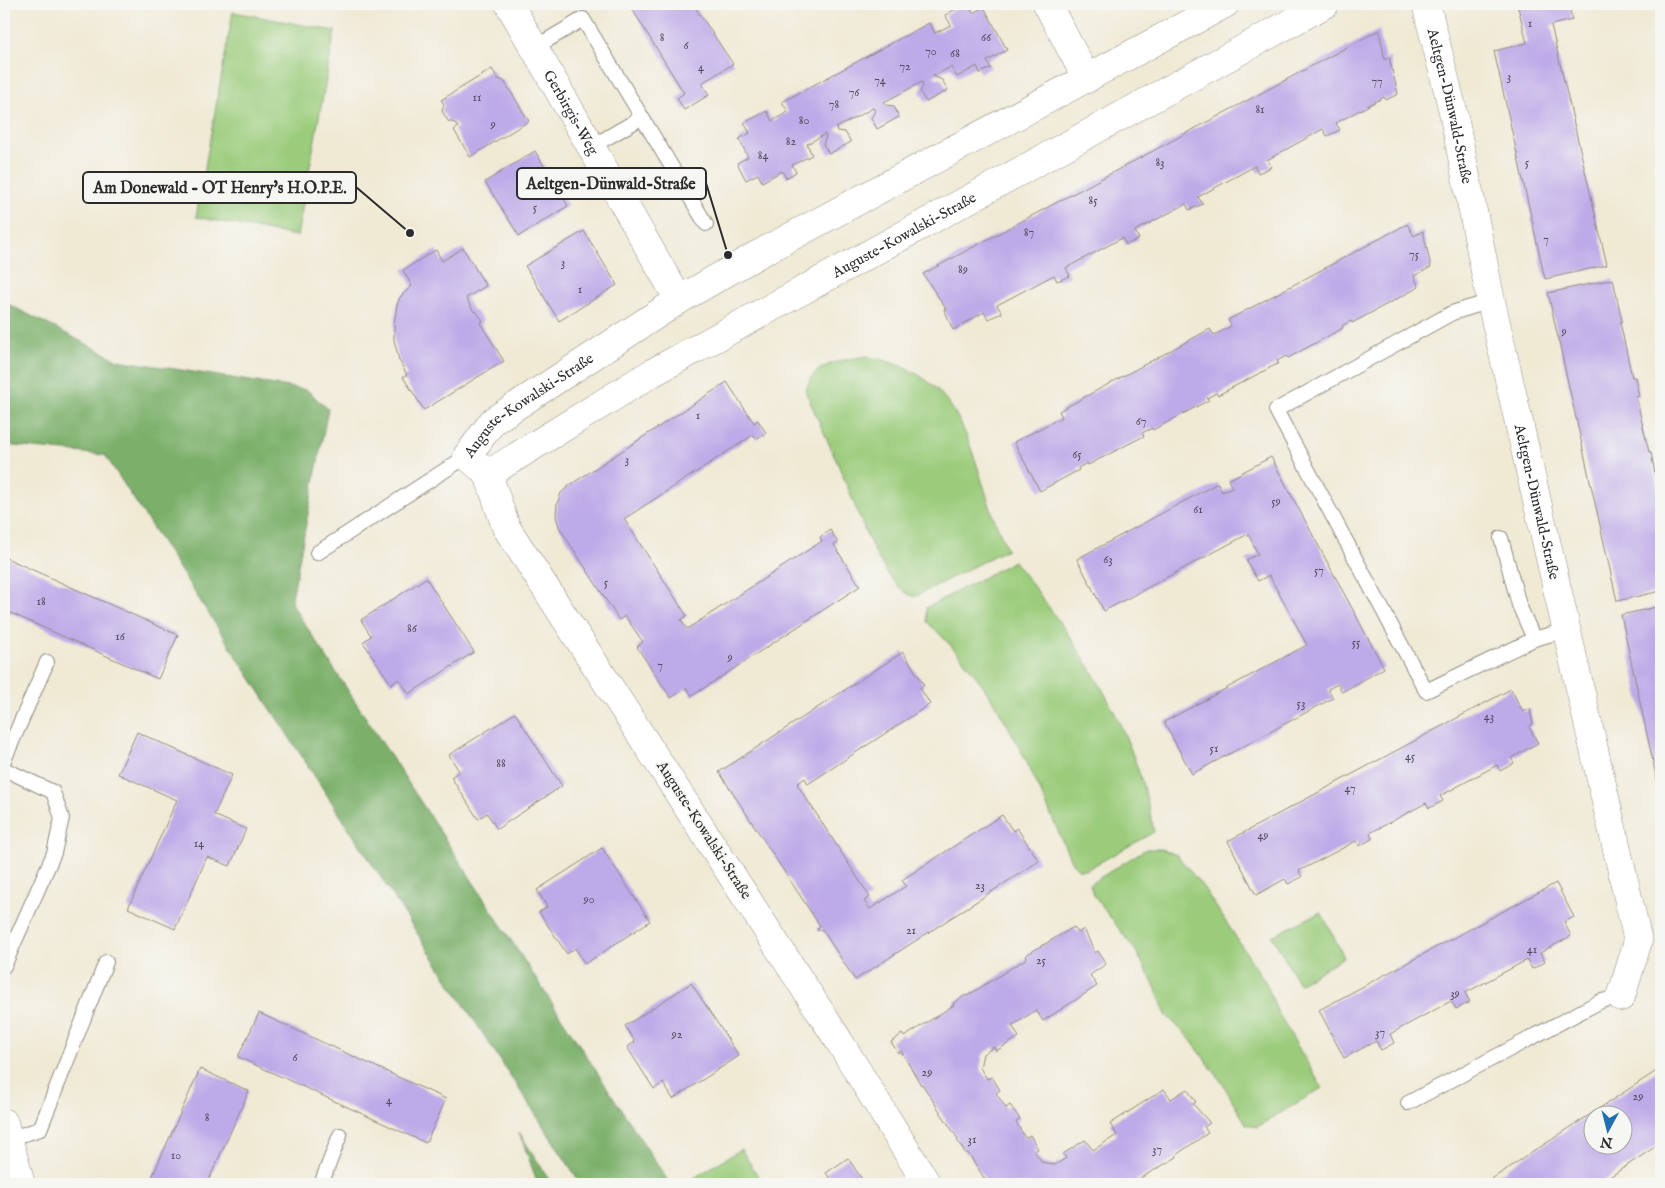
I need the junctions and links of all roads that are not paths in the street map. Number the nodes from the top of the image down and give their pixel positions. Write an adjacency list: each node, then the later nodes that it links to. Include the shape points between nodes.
1 (509, 4): 6 (street, Gerbirgis-Weg)
2 (1047, 4): 7 (street)
3 (1225, 4): 7 (street, Auguste-Kowalski-Straße)
4 (1325, 4): 14 (street, Auguste-Kowalski-Straße, via 652,373)
5 (1426, 4): 12 (street, Aeltgen-Dünwald-Straße, via 1452,107)
6 (534, 48): 8 (lane, via 583,19); 9 (street, Gerbirgis-Weg)
7 (1087, 80): 11 (street, Auguste-Kowalski-Straße, via 754,256)
8 (641, 118): 9 (lane); 10 (lane)
9 (591, 147): 11 (street, Gerbirgis-Weg)
10 (706, 224)
11 (679, 300): 13 (street, Auguste-Kowalski-Straße, via 493,421)
12 (1491, 301): 17 (street, Aeltgen-Dünwald-Straße); 18 (lane, via 1452,313 1276,410 1426,691)
13 (467, 456): 14 (street, Auguste-Kowalski-Straße); 16 (lane)
14 (488, 474): 30 (street, Auguste-Kowalski-Straße, via 506,526 839,1041)
15 (1501, 538): 18 (lane, via 1519,605)
16 (317, 553)
17 (1566, 630): 18 (lane); 24 (street, Aeltgen-Dünwald-Straße, via 1638,941)
18 (1534, 638)
19 (47, 662): 20 (lane)
20 (4, 760)
21 (4, 769): 23 (lane, via 53,792 62,818 54,852)
22 (106, 962): 26 (lane, via 40,1130)
23 (4, 966)
24 (1621, 997): 25 (lane, via 1601,1001)
25 (1408, 1103)
26 (6, 1131): 28 (street)
27 (340, 1134): 29 (lane)
28 (21, 1184)
29 (321, 1184)
30 (927, 1184)

